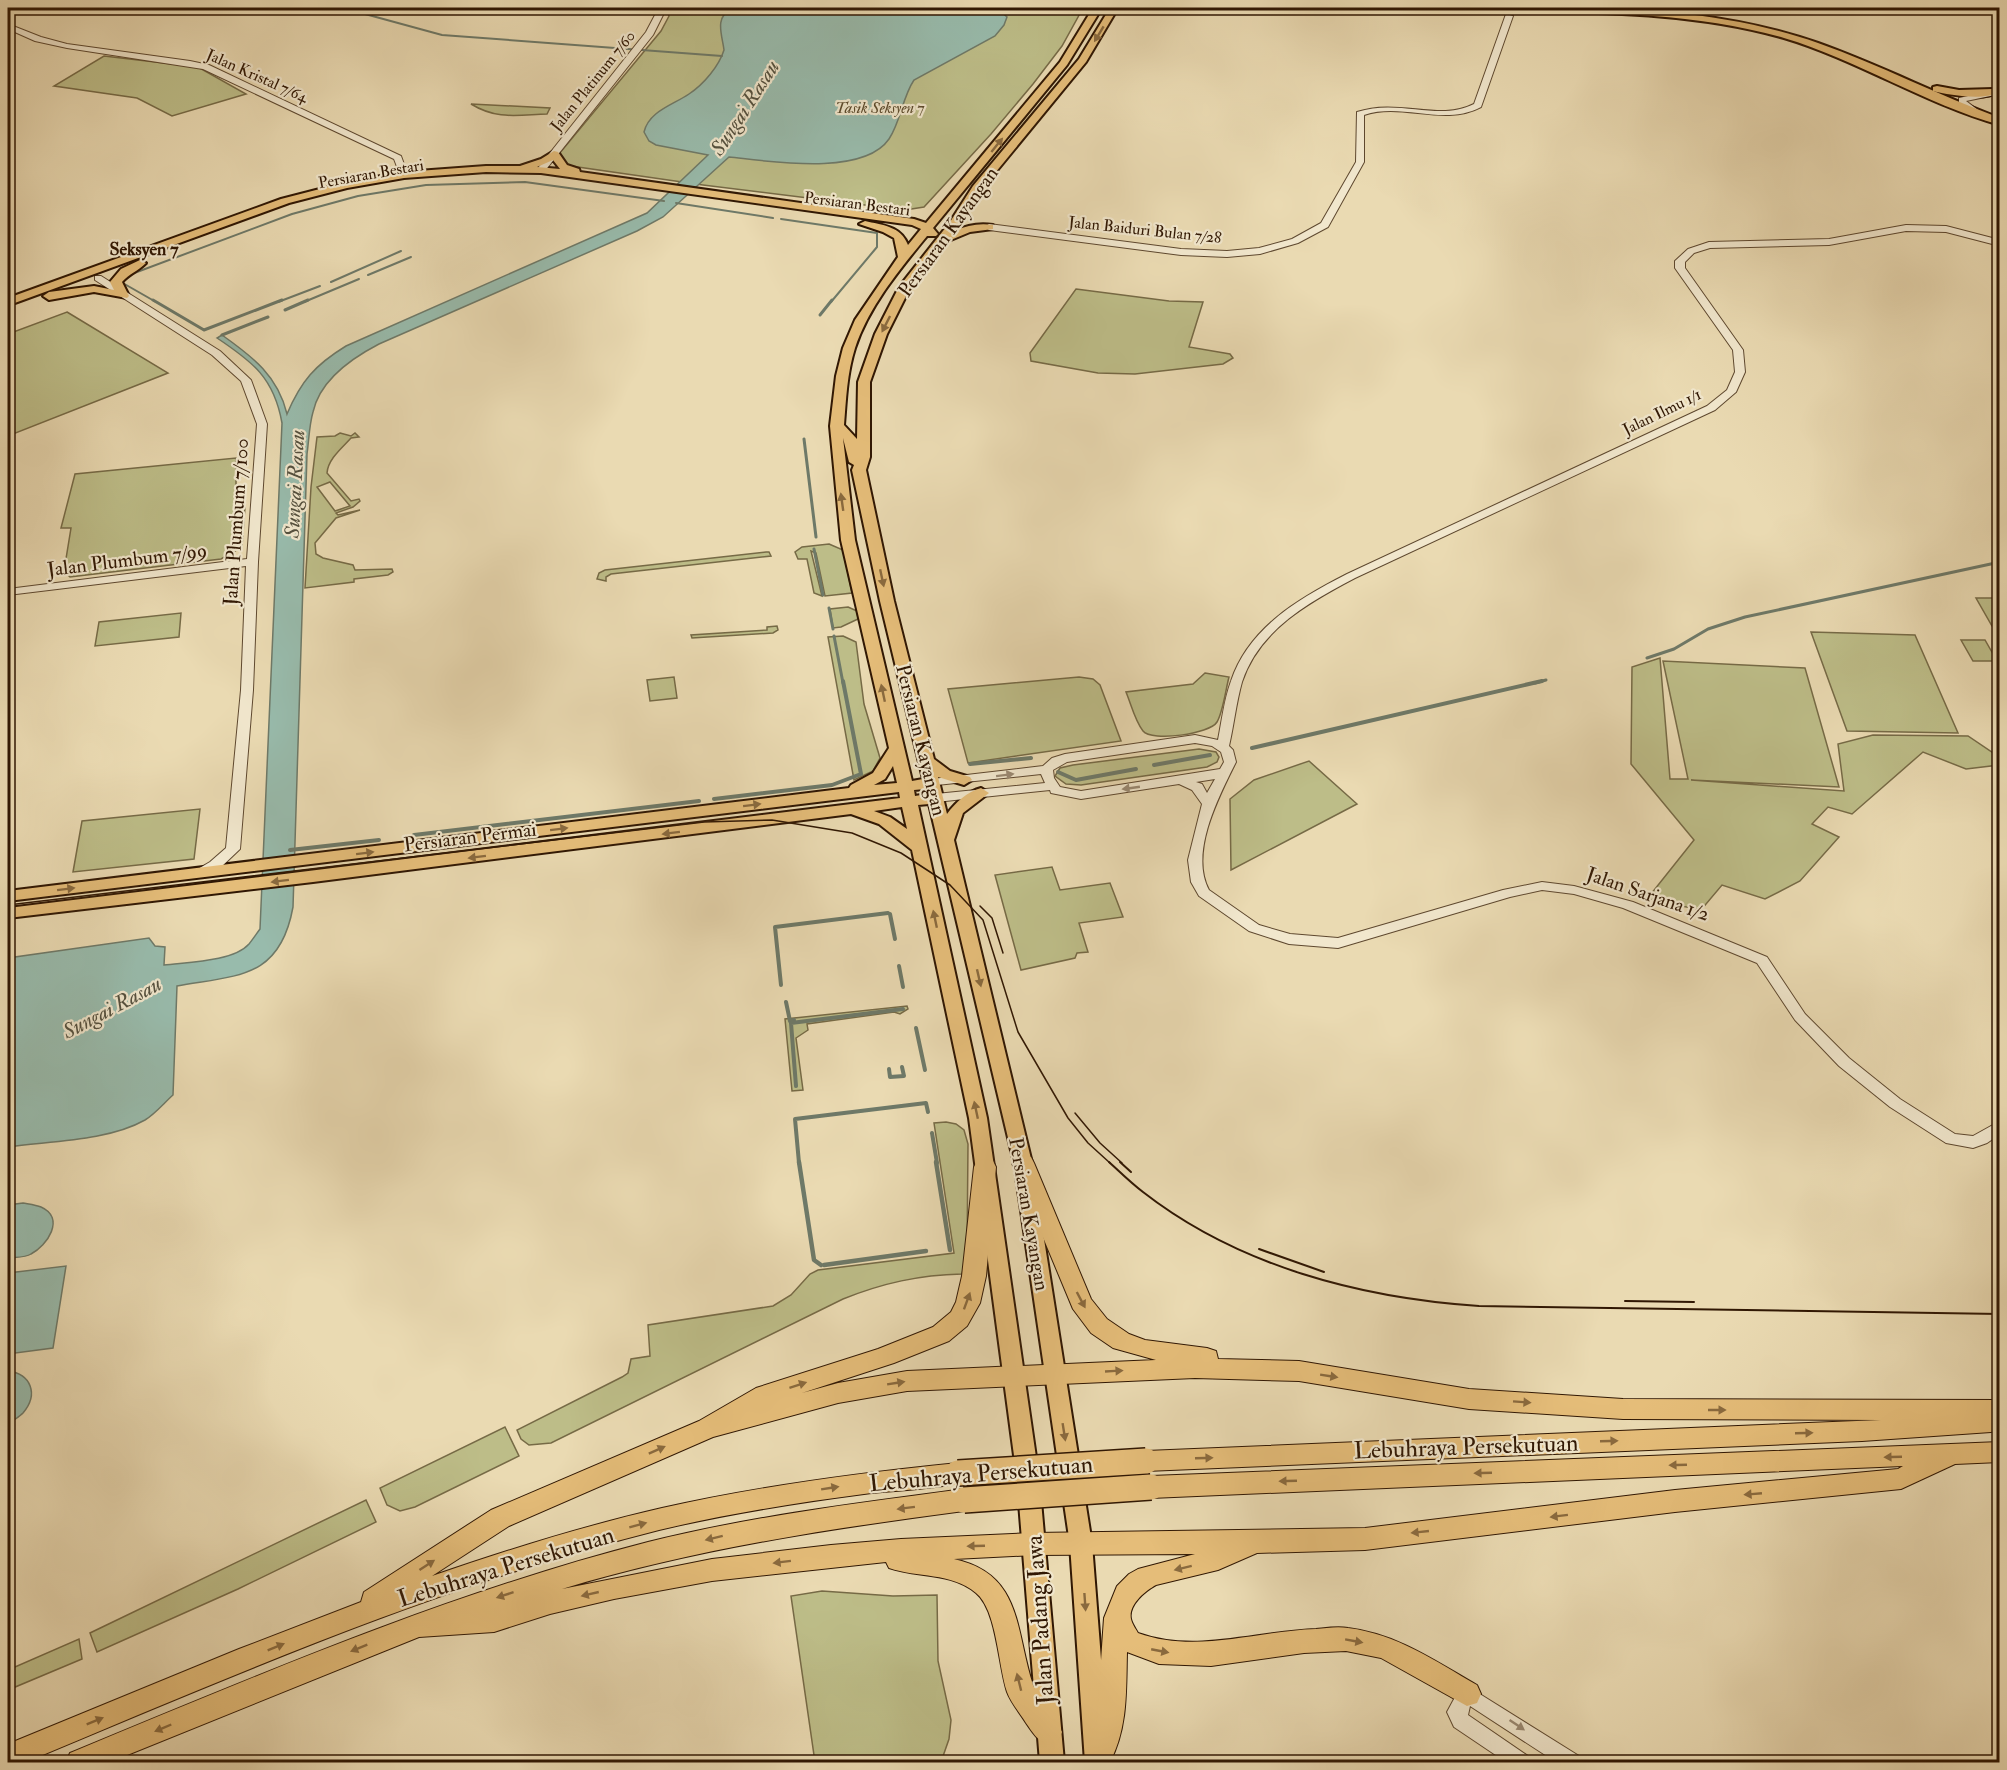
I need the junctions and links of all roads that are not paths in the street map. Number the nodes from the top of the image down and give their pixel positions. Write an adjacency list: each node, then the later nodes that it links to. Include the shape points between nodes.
1 (656, 8): 16 (street, Jalan Platinum 7/60, via 659,15 650,33)
2 (1114, 8): 21 (main road, Persiaran Kayangan, one-way to 21, via 1078,66)
3 (1492, 8): 8 (street)
4 (1498, 8): 7 (main road)
5 (1642, 8): 10 (main road, via 1729,17 1796,32)
6 (1098, 9): 23 (main road, Persiaran Kayangan, one-way to 6, via 1064,63)
7 (1541, 9): 8 (street); 13 (main road, via 1658,14 1756,27 1824,47)
8 (1509, 16): 28 (street, Jalan Baiduri Bulan 7/28, via 1478,105 1470,111 1386,109 1360,114 1360,162 1325,225 1295,242 1227,254 1181,252)
9 (8, 26): 19 (street, Jalan Kristal 7/64, via 67,46 206,67 398,158)
10 (1937, 89): 11 (main road); 12 (main road)
11 (1996, 92): 12 (street); 13 (main road, via 1983,99)
12 (1962, 100): 13 (main road)
13 (1982, 112): 14 (main road); 15 (main road)
14 (2000, 114)
15 (2000, 122)
16 (554, 154): 17 (main road, via 534,165); 18 (street, Jalan Platinum 7/60); 20 (main road, via 562,167)
17 (486, 170): 18 (main road, Persiaran Bestari); 19 (main road, Persiaran Bestari)
18 (541, 170): 20 (main road, Persiaran Bestari, via 555,176)
19 (404, 175): 37 (main road, Persiaran Bestari, via 285,201)
20 (615, 183): 22 (main road, Persiaran Bestari); 32 (main road, Persiaran Bestari, via 469,177 353,191 294,206)
21 (977, 189): 24 (main road, Persiaran Kayangan); 27 (main road, via 943,223)
22 (699, 195): 25 (main road, Persiaran Bestari); 26 (main road, Persiaran Bestari)
23 (946, 207): 25 (main road, via 898,217); 27 (main road, Persiaran Kayangan)
24 (966, 207): 28 (main road, via 975,221); 29 (main road, Persiaran Kayangan)
25 (838, 211): 27 (main road, Persiaran Bestari)
26 (856, 222): 27 (main road, Persiaran Bestari, via 907,229); 31 (main road, via 897,235 904,245)
27 (927, 227): 31 (main road, Persiaran Kayangan); 34 (main road, via 932,235 912,264)
28 (989, 227): 29 (main road, via 956,232)
29 (941, 241): 34 (main road, Persiaran Kayangan)
30 (2000, 243): 44 (street, Jalan Ilmu 1/1, via 1965,232 1924,227 1829,242 1723,243 1691,251 1680,261 1680,268 1738,350 1740,372 1731,392 1711,408 1305,601 1280,619 1247,658)
31 (903, 257): 40 (main road, Persiaran Kayangan, via 861,320 849,348)
32 (140, 263): 33 (main road, Persiaran Bestari); 36 (main road, via 125,271 116,282)
33 (98, 278): 35 (main road, Persiaran Bestari); 36 (street, Jalan Plumbum 7/100); 37 (main road)
34 (905, 287): 39 (main road, Persiaran Kayangan, one-way to 39, via 881,334)
35 (49, 296): 36 (main road, via 94,289); 38 (main road, Persiaran Bestari)
36 (123, 296): 42 (street, Jalan Plumbum 7/100, via 216,353 246,380 262,424)
37 (8, 302)
38 (8, 311)
39 (862, 397): 40 (main road, via 851,419); 41 (main road, Persiaran Kayangan, via 863,457)
40 (836, 426): 41 (main road, via 852,439); 47 (main road, Persiaran Kayangan, one-way to 40, via 848,540)
41 (859, 470): 48 (main road, Persiaran Kayangan, one-way to 48)
42 (252, 562): 43 (street, Jalan Plumbum 7/99); 60 (street, Jalan Plumbum 7/100, via 247,690)
43 (8, 592)
44 (1229, 720): 45 (street, via 1215,732); 46 (street, Jalan Ilmu 1/1)
45 (1195, 739): 46 (street); 49 (street, via 1065,758 1056,760)
46 (1223, 747): 50 (street, Jalan Ilmu 1/1, via 1230,756)
47 (895, 750): 56 (main road, Persiaran Kayangan); 57 (main road, via 879,776)
48 (926, 761): 51 (main road, via 944,774); 54 (main road, Persiaran Kayangan)
49 (1047, 770): 51 (street, one-way to 49); 53 (street)
50 (1224, 772): 52 (street); 58 (street, Jalan Sarjana 1/2)
51 (964, 780): 54 (street)
52 (1181, 780): 53 (street, one-way to 53, via 1081,795); 58 (street, via 1197,787)
53 (1052, 786): 55 (street)
54 (934, 791): 55 (street); 56 (main road, Persiaran Permai); 59 (main road, Persiaran Kayangan)
55 (981, 793): 59 (main road, via 957,808)
56 (906, 794): 57 (main road, Persiaran Permai); 61 (main road, Persiaran Kayangan)
57 (833, 803): 61 (main road, via 874,814 893,824); 62 (main road, Persiaran Permai, one-way to 57); 64 (main road, Persiaran Permai, one-way to 64)
58 (1208, 804): 68 (street, Jalan Sarjana 1/2, via 1195,860 1198,882 1204,893 1254,928 1289,939 1338,944 1508,893 1542,886 1574,890 1628,905 1762,960 1800,1017 1844,1062 1895,1103 1952,1139 1973,1142)
59 (947, 844): 69 (main road, Persiaran Kayangan, one-way to 69)
60 (233, 849): 62 (street); 63 (street, via 215,865)
61 (920, 849): 70 (main road, Persiaran Kayangan, one-way to 61)
62 (246, 866): 63 (main road, Persiaran Permai)
63 (198, 873): 65 (main road, Persiaran Permai, one-way to 63)
64 (239, 886): 66 (main road, Persiaran Permai); 67 (main road, via 158,902)
65 (8, 896)
66 (8, 913)
67 (8, 920)
68 (2000, 1126)
69 (1023, 1164): 71 (highway, one-way to 71, via 1080,1303 1099,1326 1121,1341 1145,1349); 72 (main road, Persiaran Kayangan)
70 (985, 1167): 73 (main road, Persiaran Kayangan); 76 (highway, one-way to 70, via 765,1395 897,1352 941,1334 959,1319 968,1303 974,1276)
71 (1299, 1371): 72 (highway, one-way to 71, via 1195,1368); 74 (highway, one-way to 74, via 1468,1399 1623,1409)
72 (1055, 1374): 73 (highway); 82 (main road, Persiaran Kayangan, one-way to 82)
73 (1013, 1376): 76 (highway, one-way to 73, via 838,1393 907,1382); 79 (main road, Persiaran Kayangan)
74 (2000, 1410)
75 (2000, 1421): 85 (highway, Lebuhraya Persekutuan, one-way to 75, bridge, via 538,1553 660,1520 862,1483 1146,1461 1862,1431)
76 (708, 1428): 85 (highway, one-way to 76, via 500,1518)
77 (2000, 1452): 78 (highway, Lebuhraya Persekutuan)
78 (1952, 1454): 80 (highway, one-way to 80, via 1901,1479 1675,1501 1365,1539); 86 (highway, Lebuhraya Persekutuan, one-way to 86, bridge, via 1151,1486 964,1500 723,1535 597,1567)
79 (1028, 1478): 81 (main road, Jalan Padang Jawa)
80 (1258, 1542): 82 (highway); 84 (highway, one-way to 84, via 1217,1559 1139,1582 1125,1594)
81 (1035, 1544): 82 (highway); 83 (highway, one-way to 83); 88 (main road, Jalan Padang Jawa)
82 (1081, 1544): 90 (main road, one-way to 90)
83 (831, 1556): 86 (highway, one-way to 86, via 712,1570 614,1588 494,1620); 88 (highway, one-way to 83, via 1022,1692 1001,1610 987,1586 968,1573 920,1562)
84 (1117, 1618): 87 (highway, one-way to 87, via 1129,1641 1159,1652 1211,1654 1346,1639 1386,1647); 90 (highway, via 1112,1708 1108,1736)
85 (343, 1620): 89 (highway, Lebuhraya Persekutuan, one-way to 85)
86 (413, 1626): 91 (highway, Lebuhraya Persekutuan, one-way to 91)
87 (1467, 1694): 93 (street, via 1457,1712 1461,1721); 94 (street, one-way to 94)
88 (1048, 1732): 92 (main road, Jalan Padang Jawa)
89 (8, 1757)
90 (1097, 1761)
91 (80, 1762)
92 (1052, 1762)
93 (1521, 1762)
94 (1572, 1762)

